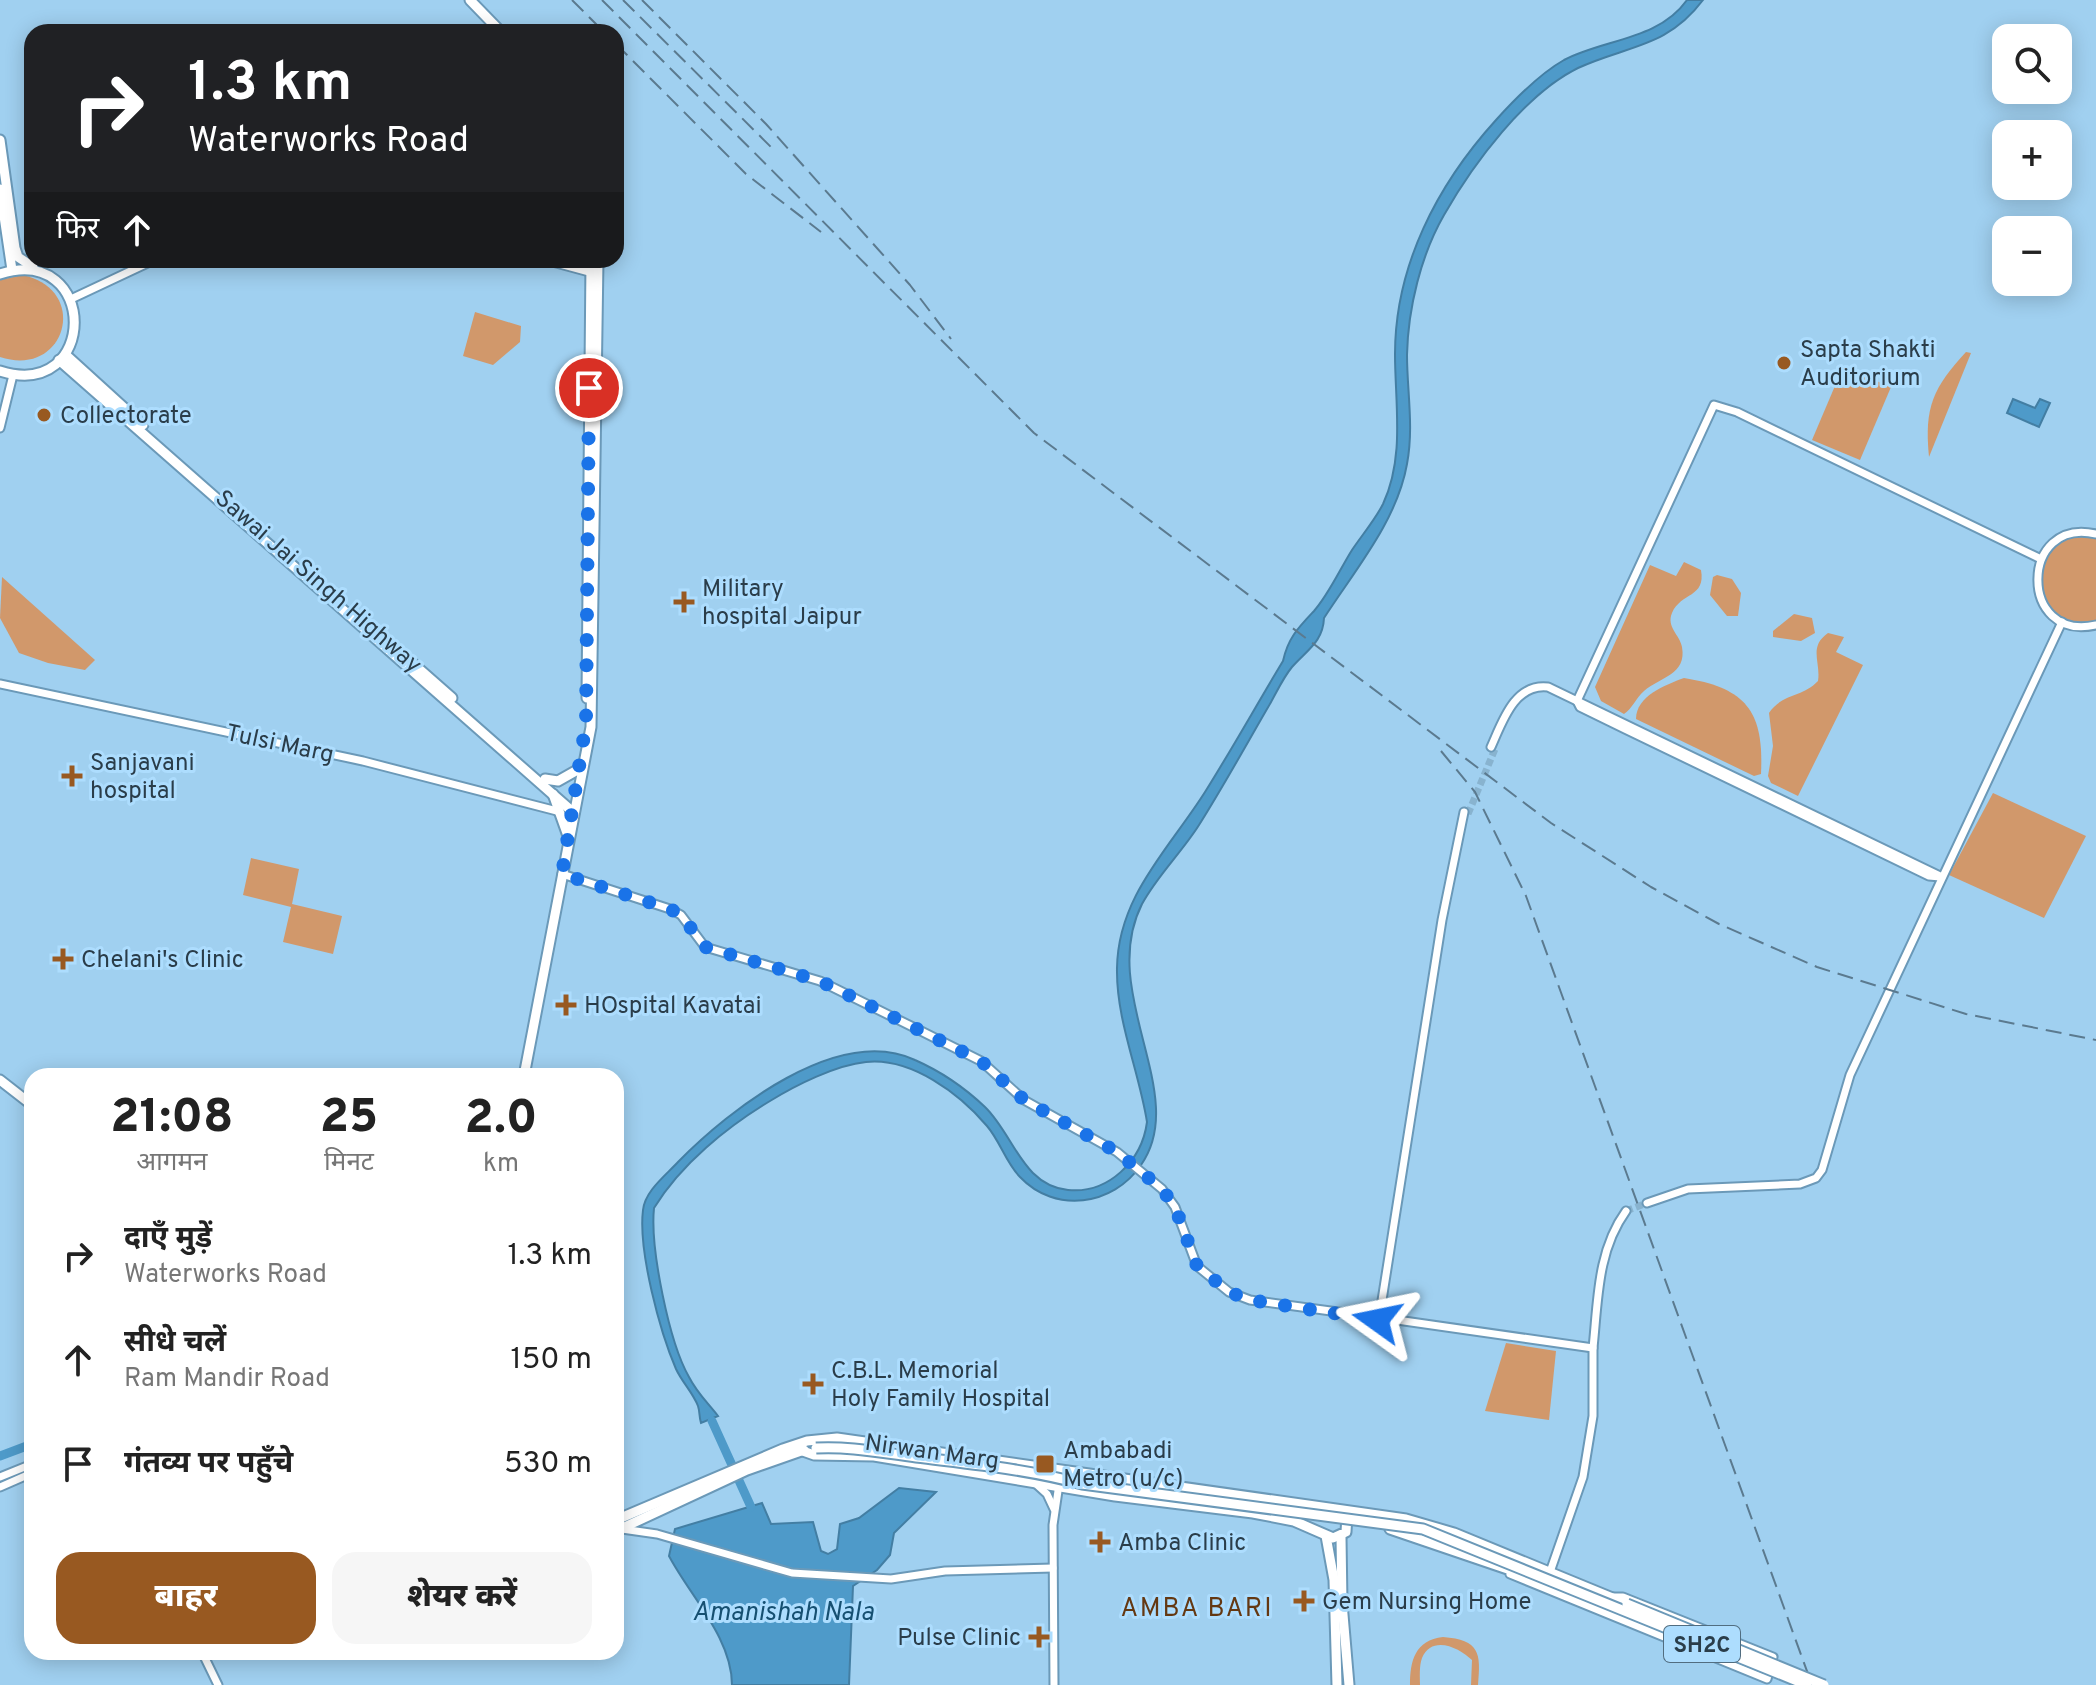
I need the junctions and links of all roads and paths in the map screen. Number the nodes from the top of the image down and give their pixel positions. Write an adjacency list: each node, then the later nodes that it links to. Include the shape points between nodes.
1 (467, 0): 2 (main road)
2 (490, 24)
3 (0, 140): 5 (main road, via 15,248)
4 (0, 189): 11 (main road)
5 (24, 262)
6 (34, 268): 12 (main road)
7 (137, 268): 15 (street)
8 (575, 268): 13 (street)
9 (593, 268): 13 (main road)
10 (596, 268): 13 (main road)
11 (12, 270): 12 (main road); 14 (main road)
12 (43, 273): 15 (main road)
13 (594, 273): 28 (main road, via 591,727)
14 (0, 274)
15 (71, 299): 16 (main road, via 76,324)
16 (62, 358): 18 (main road, via 36,374); 22 (main road, Sawai Jai Singh Highway)
17 (0, 371): 18 (main road)
18 (13, 375): 19 (street)
19 (0, 428)
20 (2096, 534): 21 (street, via 2067,535)
21 (2041, 559): 23 (street, via 2036,573 2041,601); 26 (street, via 1714,405)
22 (334, 598): 29 (main road, Sawai Jai Singh Highway); 30 (main road)
23 (2062, 622): 24 (street); 36 (street)
24 (2096, 625)
25 (0, 684): 32 (street, Tulsi Marg, via 363,761)
26 (1577, 701): 27 (street, via 1548,687 1532,693 1512,710); 36 (street, via 1592,713 1929,876)
27 (1493, 748)
28 (581, 768): 29 (main road, via 558,781); 31 (main road)
29 (545, 779): 31 (main road, Sawai Jai Singh Highway)
30 (553, 794): 31 (main road); 32 (main road)
31 (575, 809): 34 (main road)
32 (557, 811): 34 (main road)
33 (1466, 813): 44 (street)
34 (569, 837): 35 (main road)
35 (562, 874): 37 (main road); 44 (street, via 670,909 681,915 705,947 820,981 981,1061 1024,1100 1136,1166 1162,1189 1175,1207 1197,1266 1229,1292 1250,1300)
36 (1942, 877): 42 (street, via 1850,1075 1816,1178 1784,1185 1688,1189)
37 (526, 1068)
38 (0, 1072): 40 (main road)
39 (0, 1080): 41 (main road)
40 (24, 1091)
41 (24, 1099)
42 (1647, 1203)
43 (1626, 1211): 45 (street, via 1604,1255)
44 (1379, 1316): 45 (street)
45 (1593, 1348): 66 (street, via 1593,1416 1583,1477)
46 (800, 1450): 49 (main road); 53 (main road); 68 (main road, bridge, via 847,1448 1404,1524)
47 (1027, 1465): 49 (main road, Nirwan Marg, via 837,1438 807,1441); 50 (main road, Nirwan Marg); 53 (main road)
48 (24, 1467): 52 (street)
49 (746, 1467): 59 (main road, Nirwan Marg)
50 (1062, 1471): 54 (street); 56 (main road, Nirwan Marg)
51 (24, 1476): 55 (street)
52 (0, 1477)
53 (1028, 1479): 54 (main road); 57 (street, via 1047,1494)
54 (1059, 1485): 57 (street); 62 (main road, via 1253,1513)
55 (0, 1487)
56 (1328, 1508): 58 (main road, Nirwan Marg); 62 (main road, via 1318,1517)
57 (1055, 1511): 65 (street)
58 (1344, 1511): 60 (main road); 66 (main road, Nirwan Marg, via 1431,1525)
59 (624, 1524)
60 (1349, 1526): 63 (main road); 64 (main road, via 1404,1531)
61 (624, 1528): 65 (street, via 792,1573 891,1579 945,1571)
62 (1326, 1537): 63 (main road); 72 (main road, via 1334,1580)
63 (1341, 1537): 73 (main road)
64 (1438, 1544): 67 (street, via 1767,1679 1773,1657 1623,1597); 68 (main road, bridge)
65 (1053, 1568): 71 (street)
66 (1550, 1572): 67 (main road, Nirwan Marg)
67 (1611, 1597): 75 (main road, Nirwan Marg, bridge)
68 (1598, 1600): 74 (main road, SH2C, bridge)
69 (206, 1660): 70 (street)
70 (218, 1685)
71 (1054, 1685)
72 (1337, 1685)
73 (1349, 1685)
74 (1807, 1685)
75 (1824, 1685)

